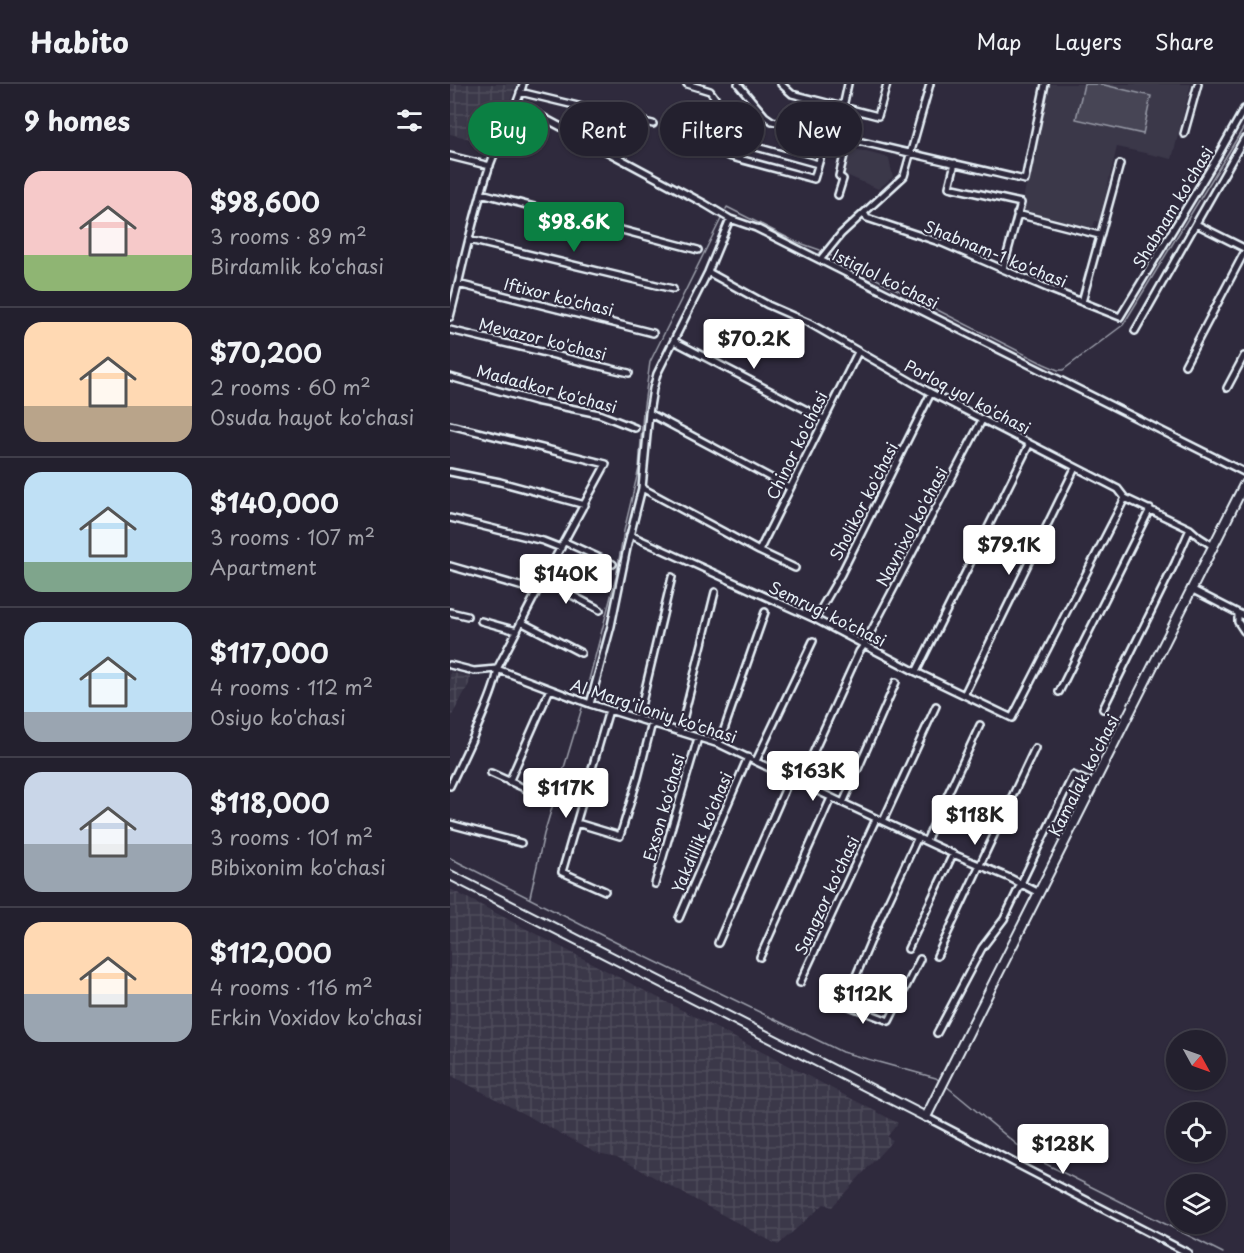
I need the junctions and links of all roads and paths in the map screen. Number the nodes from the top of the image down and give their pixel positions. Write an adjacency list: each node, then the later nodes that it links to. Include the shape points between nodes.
1 (523, 84): 10 (street)
2 (687, 84): 28 (street, via 710,91 749,145)
3 (738, 84): 17 (street, via 765,116)
4 (781, 84): 12 (street, via 792,94)
5 (848, 84): 13 (street)
6 (886, 84): 15 (street, via 878,116)
7 (930, 84): 22 (street)
8 (1045, 84): 29 (street, via 1025,180)
9 (1198, 84): 19 (street)
10 (520, 92): 11 (street); 18 (street)
11 (518, 102)
12 (823, 102)
13 (844, 102)
14 (1244, 109): 50 (street, Shabnam ko'chasi)
15 (862, 112)
16 (548, 120): 36 (street, Istiqlol ko'chasi)
17 (776, 122)
18 (653, 124)
19 (1184, 134)
20 (1244, 139): 37 (street)
21 (862, 142): 22 (street)
22 (911, 153): 29 (street); 34 (street, via 904,177)
23 (450, 156): 31 (street)
24 (495, 156): 31 (street)
25 (728, 156): 28 (street, via 814,179)
26 (820, 156): 28 (street)
27 (844, 156): 33 (street)
28 (818, 164)
29 (955, 164): 35 (street, via 949,188 1021,203)
30 (1120, 164): 38 (street)
31 (490, 166): 32 (street)
32 (481, 193): 39 (street); 41 (street)
33 (838, 195)
34 (864, 213): 43 (street); 44 (street, Shabnam-1 ko'chasi, via 867,218)
35 (1017, 214): 38 (street); 44 (street)
36 (730, 219): 43 (street, Istiqlol ko'chasi); 45 (street)
37 (1196, 224): 40 (street); 52 (street)
38 (1099, 235): 48 (street)
39 (469, 240): 46 (street); 47 (street)
40 (1244, 248)
41 (698, 250)
42 (1244, 253): 57 (street)
43 (820, 260): 70 (street, Istiqlol ko'chasi)
44 (1003, 269): 48 (street, Shabnam-1 ko'chasi)
45 (708, 272): 54 (street); 55 (street, Porloq yol ko'chasi)
46 (458, 284): 49 (street); 53 (street, Iftixor ko'chasi)
47 (673, 289)
48 (1082, 302): 50 (street, Shabnam-1 ko'chasi)
49 (450, 317)
50 (1120, 317)
51 (450, 330): 58 (street, Mevazor ko'chasi)
52 (1135, 331)
53 (653, 333)
54 (674, 340): 62 (street, via 657,374); 63 (street)
55 (858, 352): 61 (street, Porloq yol ko'chasi); 63 (street, Chinor ko'chasi)
56 (1244, 356): 60 (street)
57 (1185, 365)
58 (629, 374)
59 (450, 377): 66 (street, Madadkor ko'chasi, via 598,414)
60 (1227, 388)
61 (932, 393): 64 (street, Porloq yol ko'chasi); 97 (street, Sholikor ko'chasi)
62 (649, 413): 72 (street); 73 (street)
63 (824, 419): 73 (street, Chinor ko'chasi)
64 (982, 420): 67 (street, Porloq yol ko'chasi); 103 (street, Navnixol ko'chasi)
65 (450, 425): 75 (street, via 606,464)
66 (635, 428)
67 (1029, 445): 68 (street, Porloq yol ko'chasi); 107 (street)
68 (1075, 468): 74 (street, Porloq yol ko'chasi, via 1118,489); 111 (street)
69 (450, 472): 75 (street)
70 (1244, 472)
71 (1244, 484): 81 (main road, Kamalak ko'chasi)
72 (642, 488): 79 (street); 83 (street)
73 (790, 488): 83 (street, Chinor ko'chasi)
74 (1125, 498): 76 (street, Porloq yol ko'chasi); 111 (street, Semrug' ko'chasi, via 1012,718)
75 (585, 505): 80 (street)
76 (1150, 510): 78 (street, Porloq yol ko'chasi); 110 (street)
77 (450, 518): 82 (street)
78 (1190, 529): 81 (street, Porloq yol ko'chasi); 114 (street)
79 (630, 535): 97 (street, Semrug' ko'chasi); 112 (street)
80 (565, 542): 82 (street); 84 (street)
81 (1213, 546): 89 (main road, Kamalak ko'chasi)
82 (561, 548): 88 (street)
83 (759, 551): 86 (street)
84 (613, 564)
85 (450, 566): 90 (street)
86 (795, 568)
87 (672, 577): 116 (street)
88 (543, 580): 90 (street); 92 (street)
89 (1191, 589): 95 (street); 129 (main road, Kamalak ko'chasi)
90 (537, 591): 99 (street)
91 (715, 592): 119 (street, Exson ko'chasi)
92 (600, 610)
93 (450, 612): 96 (street)
94 (765, 612): 121 (street)
95 (1241, 614): 101 (street, via 1238,622)
96 (466, 616)
97 (815, 619): 103 (street, Semrug' ko'chasi)
98 (481, 621): 100 (street)
99 (521, 622): 100 (street); 104 (street)
100 (517, 631): 106 (street)
101 (1244, 631)
102 (813, 641): 124 (street)
103 (864, 645): 107 (street, Semrug' ko'chasi); 128 (street, Navnixol ko'chasi)
104 (581, 653)
105 (450, 665): 106 (street, Al Marg'iloniy ko'chasi, via 474,671)
106 (498, 669): 109 (street, Al Marg'iloniy ko'chasi); 130 (street, via 499,676)
107 (916, 672): 111 (street, Semrug' ko'chasi)
108 (896, 682): 133 (street)
109 (550, 689): 112 (street, Al Marg'iloniy ko'chasi); 127 (street)
110 (1059, 692)
111 (964, 694)
112 (590, 704): 115 (street, Al Marg'iloniy ko'chasi)
113 (936, 706): 135 (street)
114 (1103, 709)
115 (609, 710): 116 (street, Al Marg'iloniy ko'chasi); 136 (street)
116 (638, 719): 117 (street, Al Marg'iloniy ko'chasi)
117 (652, 723): 119 (street, Al Marg'iloniy ko'chasi); 136 (street, via 620,836)
118 (980, 725): 139 (street)
119 (680, 732): 120 (street, Al Marg'iloniy ko'chasi)
120 (698, 738): 121 (street, Al Marg'iloniy ko'chasi); 145 (street, Exson ko'chasi)
121 (719, 744): 123 (street, Al Marg'iloniy ko'chasi)
122 (1035, 748): 142 (street)
123 (748, 757): 124 (street, Al Marg'iloniy ko'chasi); 148 (street, Yakdillik ko'chasi)
124 (756, 760): 126 (street, Al Marg'iloniy ko'chasi)
125 (491, 773): 127 (street)
126 (790, 778): 128 (street, Al Marg'iloniy ko'chasi); 149 (street)
127 (509, 782): 132 (street)
128 (800, 782): 131 (street, Al Marg'iloniy ko'chasi)
129 (1094, 784): 144 (street, via 1073,775); 147 (main road, Kamalak ko'chasi)
130 (450, 786)
131 (831, 798): 133 (street, Al Marg'iloniy ko'chasi); 152 (street)
132 (548, 799)
133 (843, 803): 134 (street, Al Marg'iloniy ko'chasi)
134 (876, 819): 135 (street, Al Marg'iloniy ko'chasi); 154 (street, Sangzor ko'chasi)
135 (883, 821): 138 (street, Al Marg'iloniy ko'chasi)
136 (577, 823): 146 (street, via 562,872)
137 (450, 824): 140 (street)
138 (918, 837): 139 (street, Al Marg'iloniy ko'chasi); 153 (street, via 844,1004 889,1021)
139 (926, 841): 141 (street, Al Marg'iloniy ko'chasi)
140 (521, 843)
141 (953, 854): 142 (street, Al Marg'iloniy ko'chasi); 150 (street)
142 (979, 864): 144 (street, Al Marg'iloniy ko'chasi); 151 (street)
143 (450, 875): 156 (main road)
144 (1021, 883): 147 (street, Al Marg'iloniy ko'chasi); 155 (street, via 1005,919 982,948)
145 (655, 884)
146 (605, 891)
147 (1039, 893): 156 (main road, Kamalak ko'chasi)
148 (678, 918)
149 (718, 943)
150 (908, 949)
151 (937, 956)
152 (760, 957)
153 (920, 959)
154 (800, 983)
155 (937, 1032)
156 (926, 1117): 157 (street)
157 (1188, 1253)

